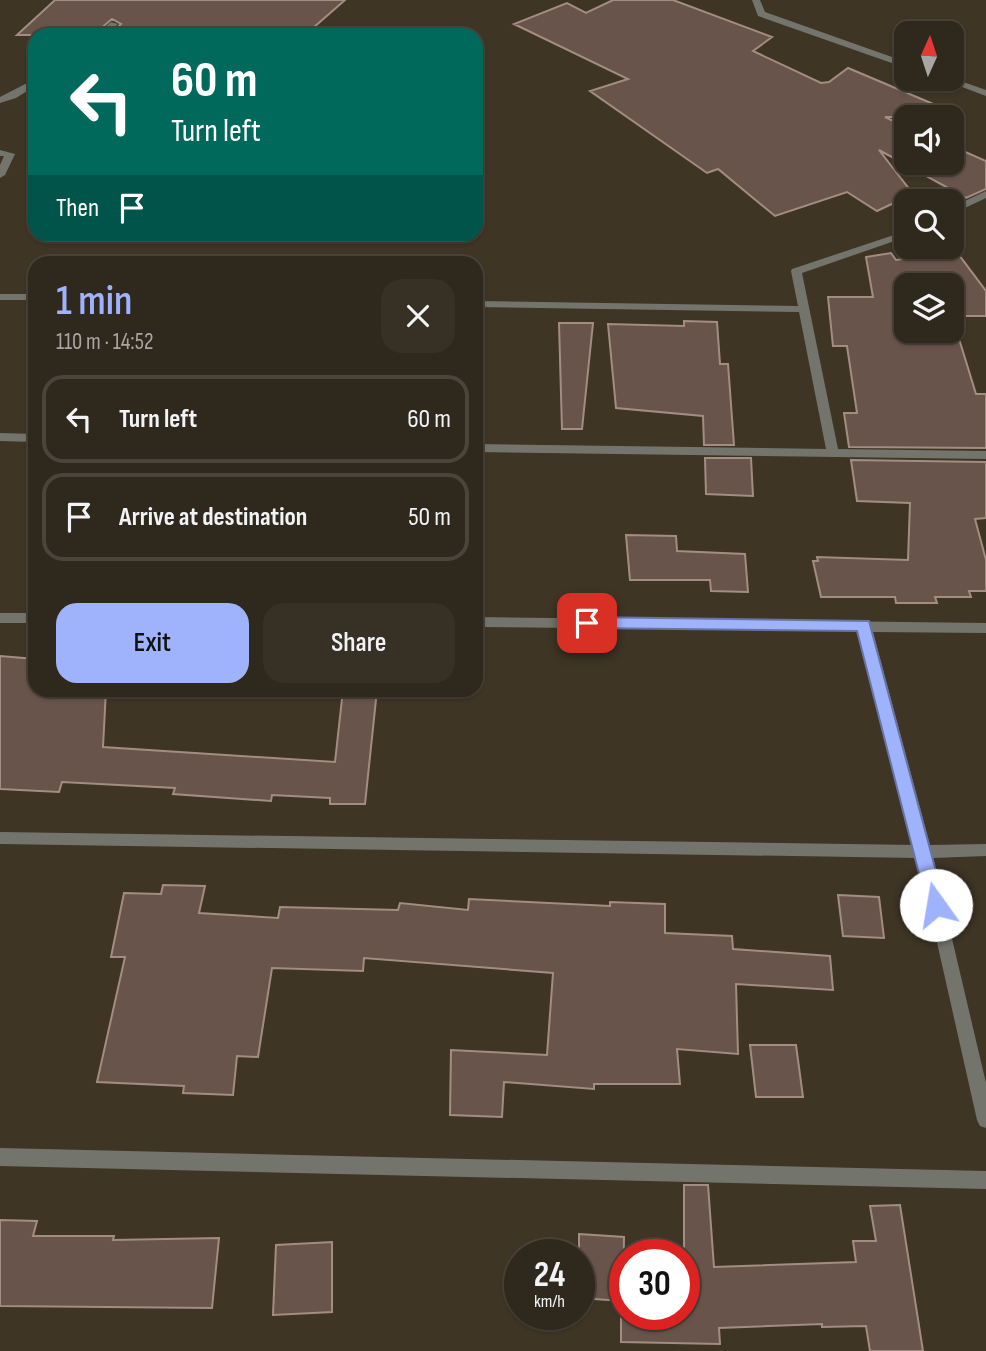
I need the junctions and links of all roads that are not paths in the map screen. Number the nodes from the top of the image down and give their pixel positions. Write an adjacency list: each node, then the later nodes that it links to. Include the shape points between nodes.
1 (756, 0): 4 (street, via 761,14)
2 (114, 24): 3 (street)
3 (109, 28)
4 (894, 61)
5 (964, 85): 7 (street)
6 (28, 86): 8 (street)
7 (986, 93)
8 (0, 100)
9 (0, 153): 10 (street, via 10,154)
10 (0, 175)
11 (986, 194): 12 (street)
12 (964, 206)
13 (894, 238): 17 (street, via 796,271)
14 (0, 297): 15 (street)
15 (28, 297)
16 (483, 304): 17 (street)
17 (804, 309): 21 (street)
18 (0, 437): 19 (street)
19 (28, 438)
20 (483, 448): 21 (street)
21 (833, 452): 22 (street)
22 (986, 455)
23 (0, 618): 24 (street)
24 (28, 618)
25 (483, 622): 26 (street)
26 (864, 625): 27 (street); 30 (street)
27 (986, 628)
28 (0, 838): 30 (street)
29 (986, 850): 30 (street)
30 (924, 852): 31 (street)
31 (986, 1120)
32 (0, 1157): 33 (street)
33 (986, 1180)

